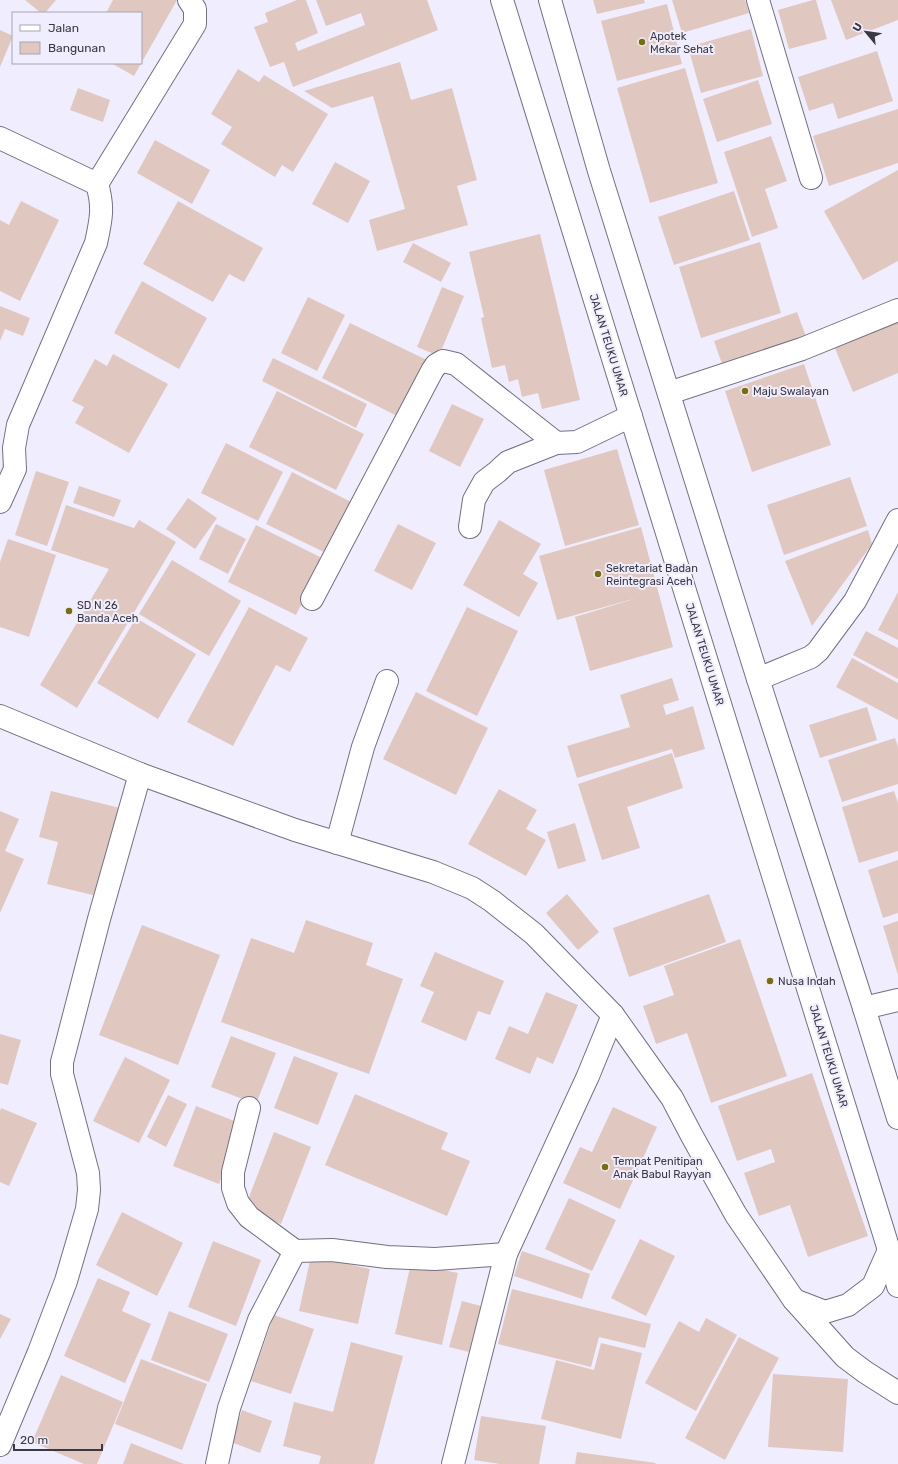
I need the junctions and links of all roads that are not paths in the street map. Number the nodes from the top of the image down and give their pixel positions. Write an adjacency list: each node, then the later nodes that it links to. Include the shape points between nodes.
1 (189, 0): 7 (main road, via 195,9 195,24)
2 (502, 0): 10 (main road, JALAN TEUKU UMAR)
3 (550, 0): 9 (main road, via 599,171)
4 (758, 0): 6 (main road)
5 (0, 138): 7 (main road)
6 (811, 178)
7 (97, 184): 12 (main road, via 101,196 102,216 96,243 18,425)
8 (898, 310): 9 (main road, via 802,349)
9 (669, 393): 17 (main road)
10 (631, 416): 11 (main road, via 577,442); 27 (main road, JALAN TEUKU UMAR)
11 (556, 442): 15 (main road, via 508,462 484,482 474,500); 16 (main road, via 456,364 444,361 436,365)
12 (7, 444): 13 (main road, via 15,469)
13 (0, 502)
14 (898, 520): 17 (main road, via 855,601 818,651 811,657)
15 (470, 527)
16 (312, 599)
17 (758, 679): 23 (main road)
18 (387, 681): 21 (main road, via 363,747)
19 (0, 716): 20 (main road)
20 (140, 774): 21 (main road); 33 (main road, via 62,1062 62,1074 88,1172 87,1209 66,1281)
21 (337, 843): 24 (main road, via 433,872 486,896 534,934)
22 (898, 1000): 23 (main road)
23 (864, 1008): 26 (main road)
24 (613, 1015): 29 (main road, via 588,1076); 31 (main road, via 672,1098 736,1215)
25 (249, 1108): 28 (main road, via 233,1172 233,1188 238,1203 249,1217)
26 (898, 1118)
27 (889, 1250): 30 (main road, JALAN TEUKU UMAR); 31 (main road, via 873,1286 848,1305 825,1312)
28 (295, 1251): 29 (main road, via 332,1250 388,1257 435,1259); 34 (main road, via 259,1320 229,1408)
29 (506, 1254): 35 (main road)
30 (898, 1286)
31 (794, 1300): 32 (main road, via 845,1357)
32 (898, 1393)
33 (0, 1445)
34 (216, 1464)
35 (453, 1464)

